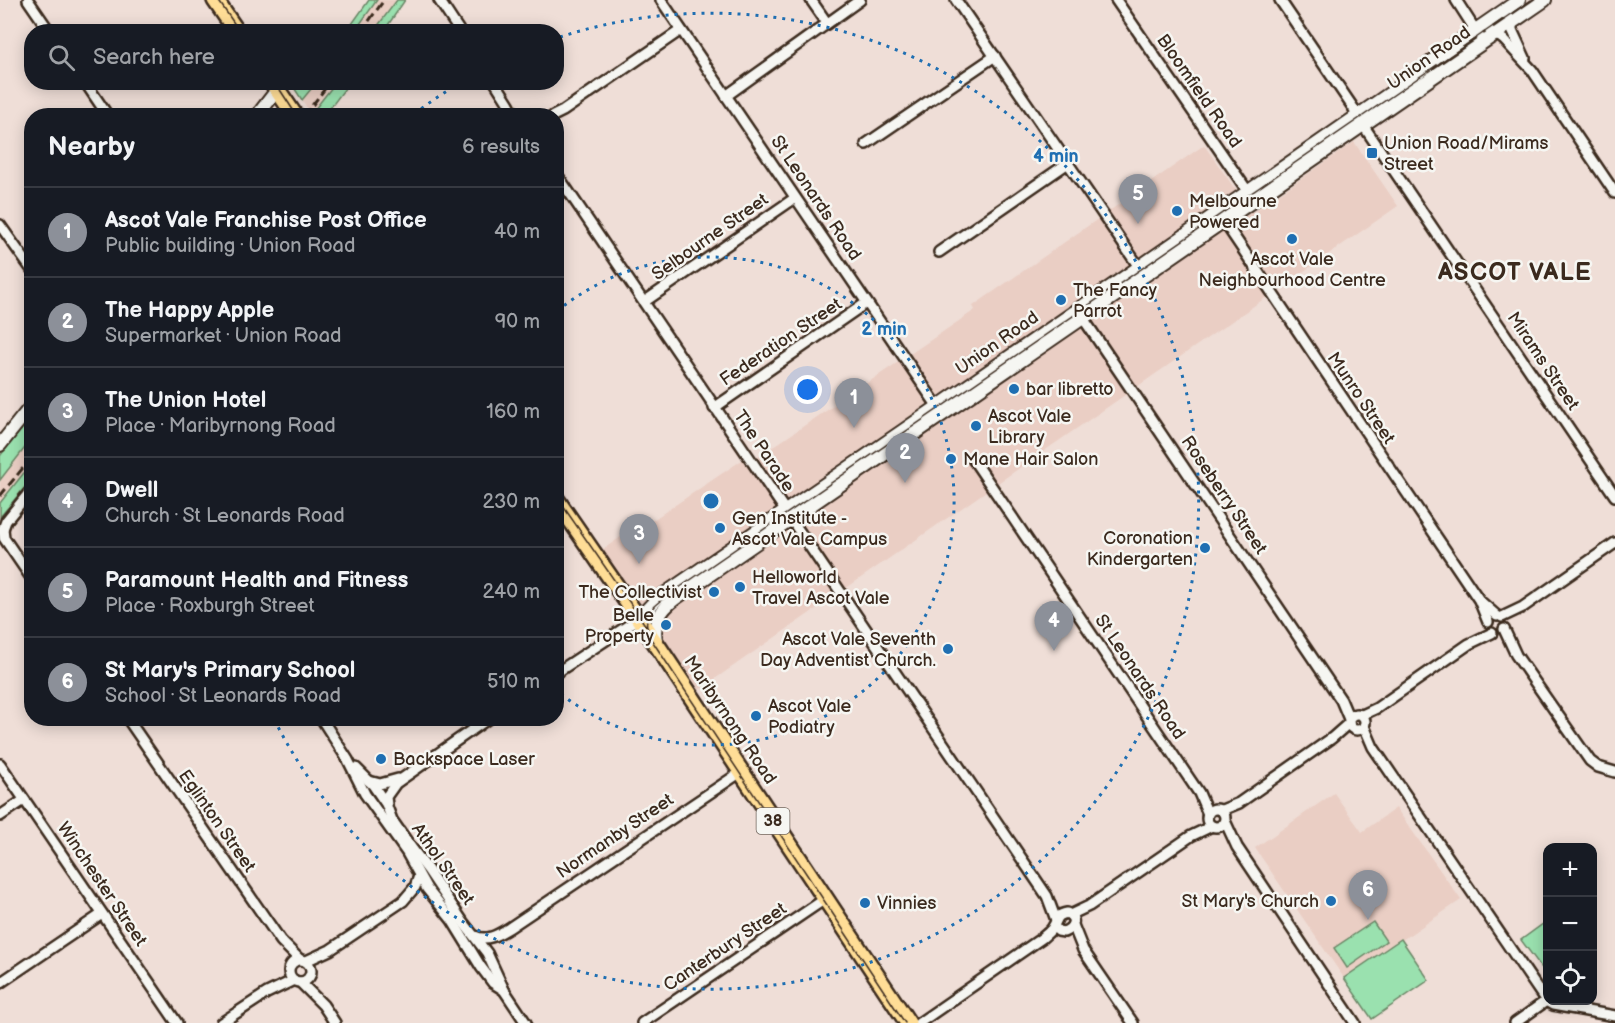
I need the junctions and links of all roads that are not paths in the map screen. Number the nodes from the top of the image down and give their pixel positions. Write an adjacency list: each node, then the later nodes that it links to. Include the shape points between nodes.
1 (28, 0): 16 (street)
2 (215, 0): 17 (main road)
3 (439, 0): 18 (street)
4 (661, 0): 20 (street, St Leonards Road)
5 (812, 0): 15 (street)
6 (860, 0): 15 (street)
7 (956, 0): 22 (street)
8 (1116, 0): 41 (street, Bloomfield Road)
9 (1280, 0): 36 (street, Mirams Street)
10 (1456, 0): 19 (street)
11 (1519, 0): 13 (street, Union Road)
12 (1545, 0): 14 (street, Union Road)
13 (1505, 10): 14 (street); 19 (street, Union Road)
14 (1512, 22): 21 (street, Union Road); 23 (street)
15 (827, 23): 28 (street)
16 (44, 24)
17 (232, 24)
18 (455, 24)
19 (1480, 27): 21 (street); 36 (street, Union Road)
20 (681, 30): 28 (street, St Leonards Road); 35 (street)
21 (1488, 39): 23 (street, via 1500,37); 36 (street, Union Road)
22 (995, 56): 37 (street); 38 (street)
23 (1532, 70): 40 (street)
24 (90, 90): 30 (street)
25 (272, 90): 31 (street)
26 (277, 90): 32 (main road)
27 (500, 90): 29 (street)
28 (726, 96): 42 (street, St Leonards Road)
29 (509, 104): 33 (street); 34 (street)
30 (103, 108)
31 (262, 108)
32 (289, 108)
33 (511, 108)
34 (513, 108)
35 (564, 111)
36 (1360, 120): 41 (street, Union Road); 56 (street, Mirams Street)
37 (866, 144)
38 (1068, 163): 45 (street); 47 (street)
39 (564, 185): 48 (street, The Parade)
40 (1615, 193)
41 (1251, 196): 43 (street, Union Road)
42 (795, 198): 48 (street, Selbourne Street); 49 (street, St Leonards Road)
43 (1220, 217): 47 (street, Union Road); 67 (street, Munro Street)
44 (0, 225): 46 (street)
45 (939, 252)
46 (24, 259)
47 (1142, 271): 50 (street, Union Road)
48 (644, 303): 51 (street, The Parade)
49 (866, 303): 51 (street, Federation Street); 52 (street, St Leonards Road)
50 (1081, 314): 52 (street, Union Road); 70 (street, Roseberry Street)
51 (714, 408): 59 (street, The Parade)
52 (940, 411): 59 (street, Union Road)
53 (24, 415): 54 (street)
54 (0, 445)
55 (973, 459): 85 (street, St Leonards Road)
56 (1615, 496)
57 (24, 499): 60 (street)
58 (564, 511): 65 (main road, Maribyrnong Road / 38)
59 (788, 515): 63 (street, Union Road); 64 (street, Union Road); 88 (street, The Parade)
60 (1, 529): 62 (street)
61 (1615, 543): 67 (street)
62 (24, 567)
63 (676, 598): 66 (street, Union Road); 68 (street, Union Road, via 657,621)
64 (655, 601): 65 (street, Union Road, via 641,608); 66 (street, Union Road)
65 (629, 604): 66 (main road, Maribyrnong Road / 38)
66 (642, 617): 68 (main road, Maribyrnong Road / 38); 69 (street, Union Road)
67 (1496, 625): 70 (street); 77 (street, Munro Street, via 1590,761)
68 (659, 648): 76 (main road, Maribyrnong Road / 38)
69 (564, 668)
70 (1357, 722): 85 (street); 106 (street, Roseberry Street)
71 (133, 726): 97 (street, Eglinton Street)
72 (326, 726): 74 (street, Athol Street)
73 (477, 726): 78 (street)
74 (348, 760): 79 (street, Athol Street); 80 (street, Athol Street)
75 (0, 764): 81 (street, Winchester Street)
76 (741, 772): 89 (main road, Maribyrnong Road / 38); 95 (street, Normanby Street)
77 (1615, 772)
78 (408, 773): 79 (street); 82 (street)
79 (378, 786): 80 (street); 82 (street, Athol Street)
80 (367, 798): 83 (street, Athol Street)
81 (24, 800): 84 (street); 92 (street, Winchester Street)
82 (385, 801): 83 (street); 87 (street, Athol Street, via 392,820)
83 (375, 809): 86 (street, Athol Street, via 407,853)
84 (0, 816)
85 (1216, 818): 93 (street); 119 (street, St Leonards Road)
86 (420, 879): 87 (street); 90 (street, Athol Street); 91 (street)
87 (438, 884): 96 (street, Athol Street, via 462,922)
88 (1047, 896): 93 (street, The Parade); 94 (street, The Parade)
89 (825, 899): 115 (street, Canterbury Street); 116 (main road, Maribyrnong Road / 38)
90 (436, 900): 91 (street, via 420,894); 99 (street, Athol Street)
91 (403, 901): 102 (street)
92 (102, 914): 104 (street); 111 (street, Winchester Street)
93 (1071, 918): 94 (street); 94 (street, via 1060,915); 98 (street, The Parade)
94 (1058, 927): 98 (street, The Parade); 117 (street)
95 (509, 928): 96 (street, Normanby Street); 100 (street, Normanby Street, via 495,940)
96 (479, 938): 99 (street); 100 (street, Athol Street)
97 (281, 941): 102 (street, Eglinton Street); 103 (street, Eglinton Street)
98 (1083, 950): 118 (street, The Parade)
99 (471, 951): 101 (street, Athol Street)
100 (489, 955): 101 (street, Normanby Street); 105 (street, Athol Street)
101 (478, 963): 105 (street, Athol Street, via 493,983)
102 (306, 967): 103 (street); 103 (street, via 304,981); 108 (street, Eglinton Street)
103 (293, 975): 108 (street, Eglinton Street); 112 (street)
104 (0, 983)
105 (504, 990): 114 (street, Athol Street)
106 (1543, 997)
107 (1543, 1003): 120 (street)
108 (323, 1005): 113 (street, Eglinton Street)
109 (1553, 1005): 110 (street)
110 (1615, 1017)
111 (177, 1023)
112 (221, 1023)
113 (335, 1023)
114 (526, 1023)
115 (642, 1023)
116 (908, 1023)
117 (919, 1023)
118 (1132, 1023)
119 (1355, 1023)
120 (1515, 1023)

